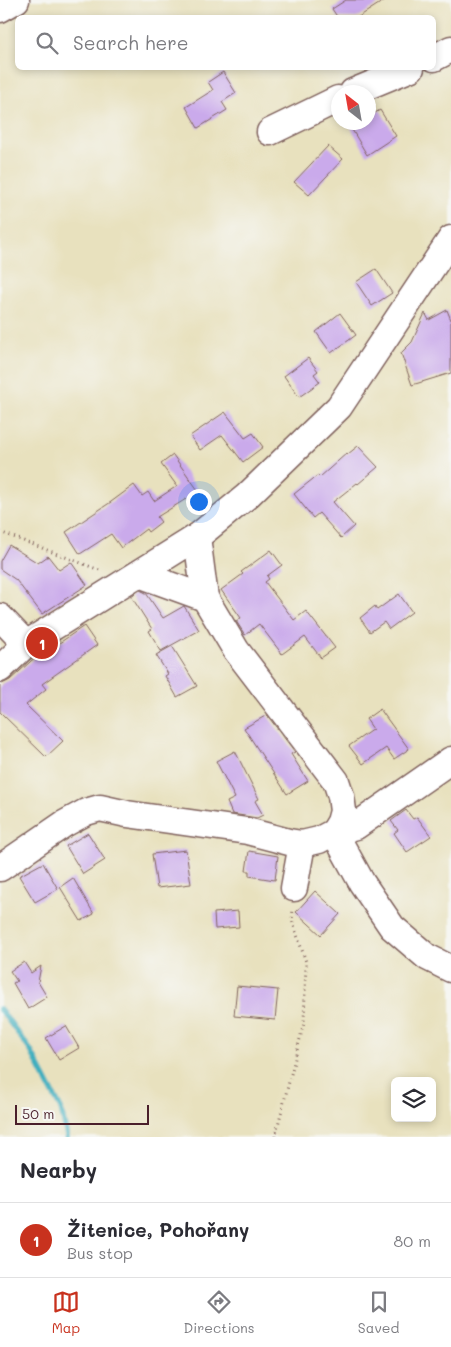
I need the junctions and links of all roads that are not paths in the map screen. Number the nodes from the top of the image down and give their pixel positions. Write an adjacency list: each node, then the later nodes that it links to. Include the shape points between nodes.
1 (16, 0): 2 (street)
2 (0, 9)
3 (451, 49): 4 (street)
4 (436, 57)
5 (407, 70): 6 (street)
6 (370, 85)
7 (331, 102): 8 (street)
8 (270, 132)
9 (451, 239): 10 (street, via 339,407 247,496)
10 (197, 536): 11 (street); 12 (street)
11 (133, 578): 12 (street); 14 (street)
12 (205, 598): 17 (street, via 236,650 336,781 343,811)
13 (0, 617): 14 (street)
14 (26, 644): 15 (street)
15 (0, 669)
16 (451, 760): 17 (street, via 356,826)
17 (334, 832): 18 (street); 21 (street, via 362,883 392,927 427,957)
18 (302, 844): 19 (street, via 247,830 100,808 64,824); 20 (street)
19 (0, 868)
20 (294, 888)
21 (451, 969)

